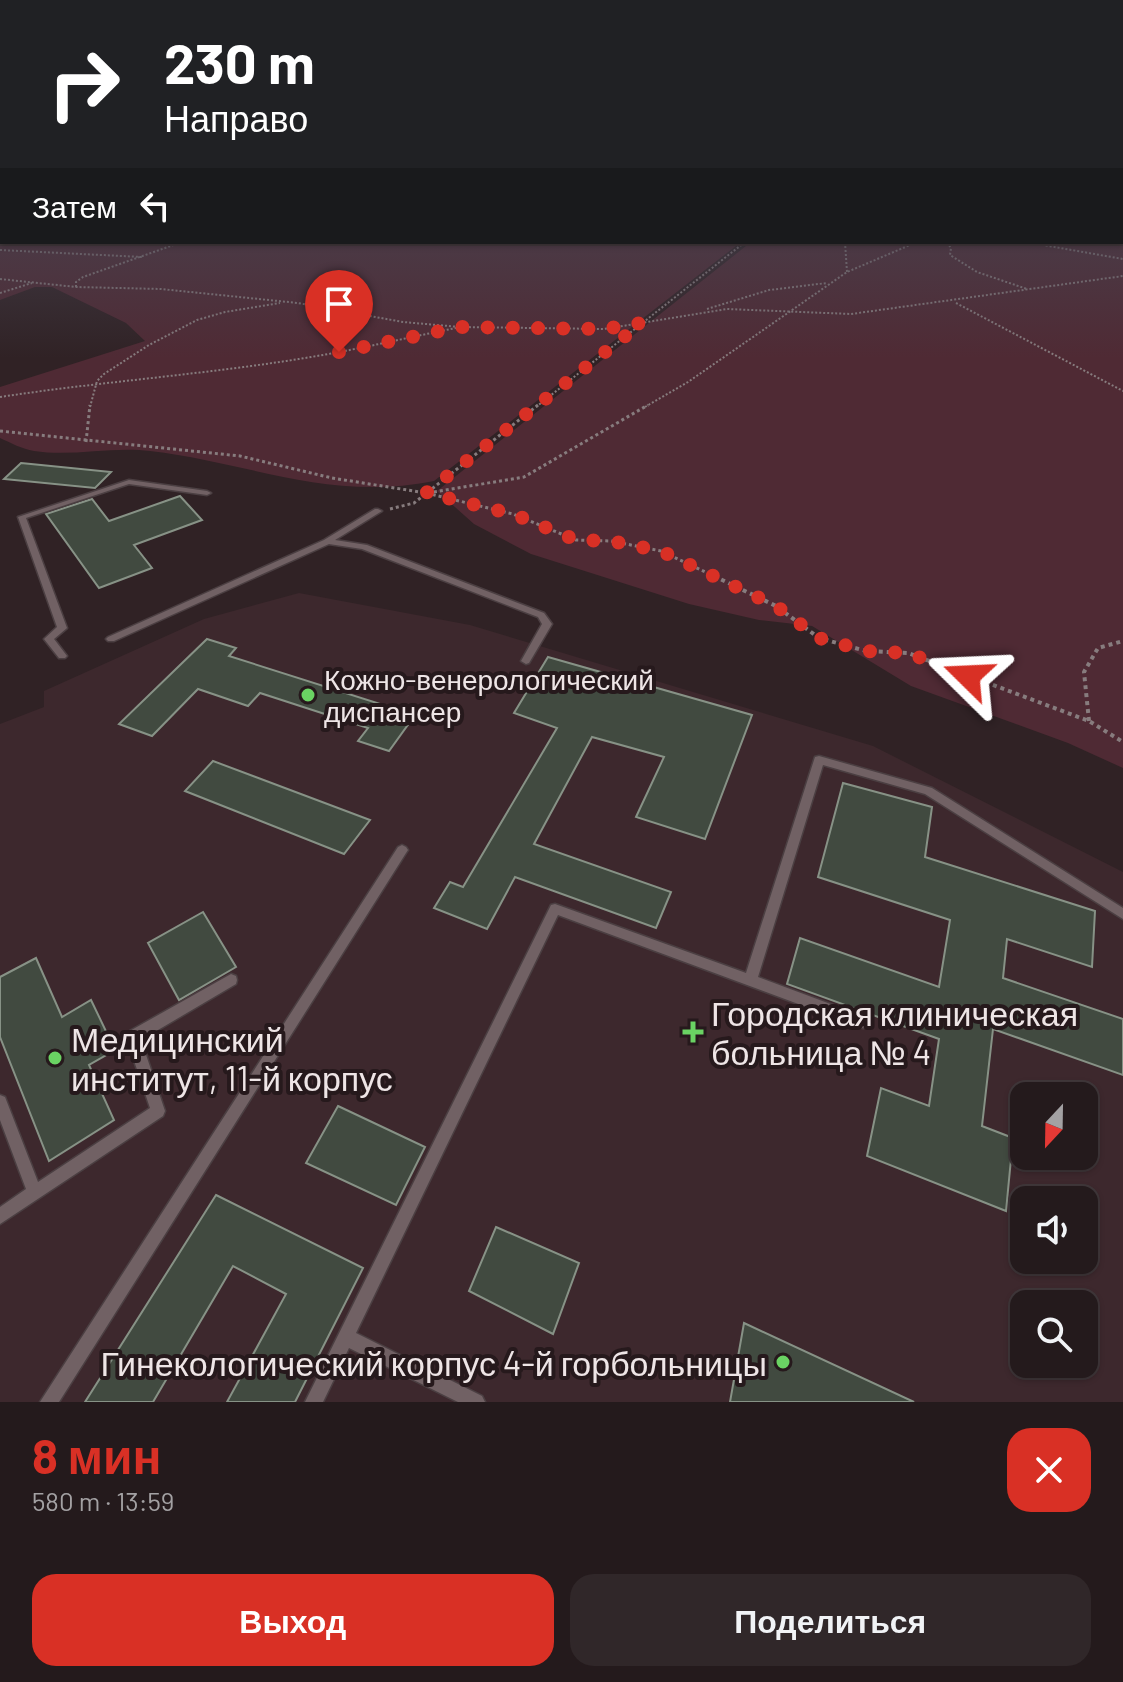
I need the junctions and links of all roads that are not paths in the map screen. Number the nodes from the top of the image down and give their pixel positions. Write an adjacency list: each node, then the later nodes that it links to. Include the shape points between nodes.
1 (207, 493): 5 (lane, via 129,482 22,517 62,628 49,639)
2 (378, 511): 3 (lane)
3 (327, 542): 4 (lane); 6 (lane, via 364,547 541,615 547,624)
4 (111, 639)
5 (62, 656)
6 (526, 661)
7 (402, 850): 16 (lane)
8 (1123, 914): 10 (lane, via 928,791 819,760)
9 (231, 980): 13 (lane, via 133,1037 158,1111)
10 (750, 981): 11 (lane); 15 (lane, via 555,909)
11 (863, 1022)
12 (0, 1102): 13 (lane)
13 (35, 1192): 14 (lane)
14 (0, 1216)
15 (346, 1337): 17 (lane); 18 (lane)
16 (49, 1402)
17 (314, 1402)
18 (476, 1402)

